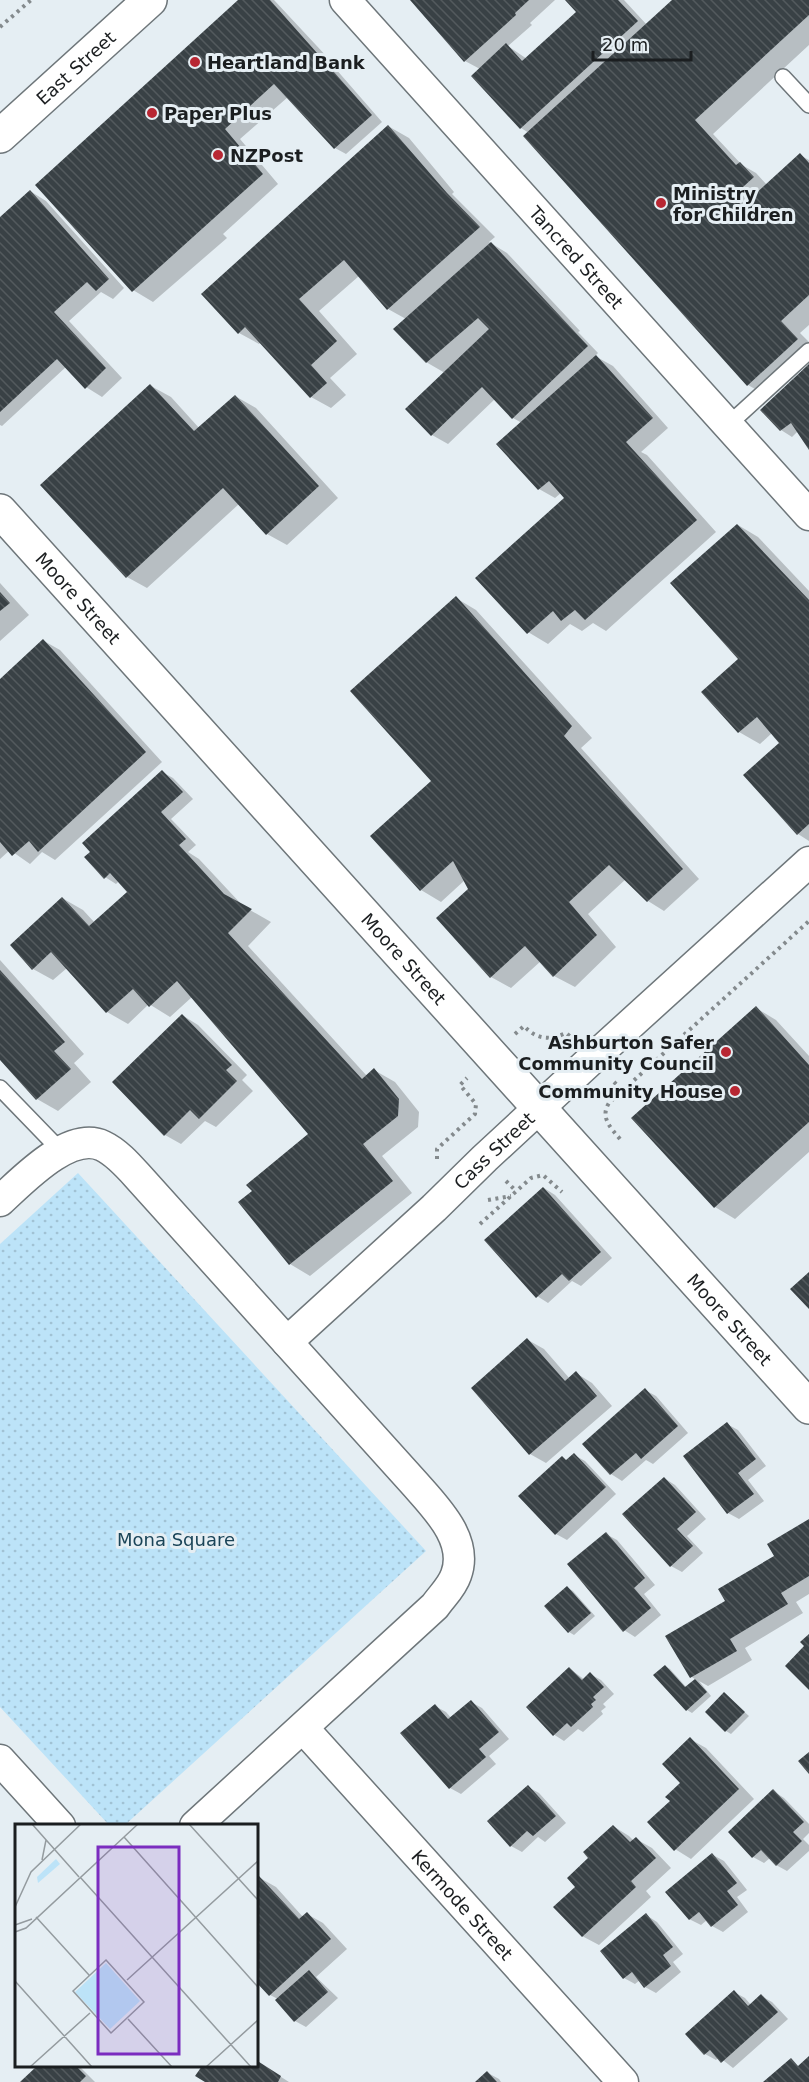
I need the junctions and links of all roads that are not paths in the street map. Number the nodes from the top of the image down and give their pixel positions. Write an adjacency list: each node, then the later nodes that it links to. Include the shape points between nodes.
1 (150, 0): 5 (street, East Street)
2 (345, 0): 7 (street, Tancred Street)
3 (783, 77): 4 (lane)
4 (809, 105)
5 (0, 136)
6 (809, 351): 7 (lane)
7 (728, 425): 9 (street, Tancred Street)
8 (0, 511): 12 (street, Moore Street)
9 (809, 515)
10 (809, 862): 12 (street, Cass Street)
11 (0, 1088): 13 (lane)
12 (539, 1108): 15 (street, Cass Street); 16 (street, Moore Street)
13 (61, 1151): 14 (street); 15 (street, via 93,1143 112,1152)
14 (0, 1201)
15 (287, 1342): 17 (street, via 451,1529 459,1561 451,1586 435,1606)
16 (809, 1407)
17 (303, 1728): 20 (street); 21 (street, Kermode Street)
18 (0, 1760): 19 (street)
19 (58, 1824)
20 (197, 1824)
21 (623, 2082)

